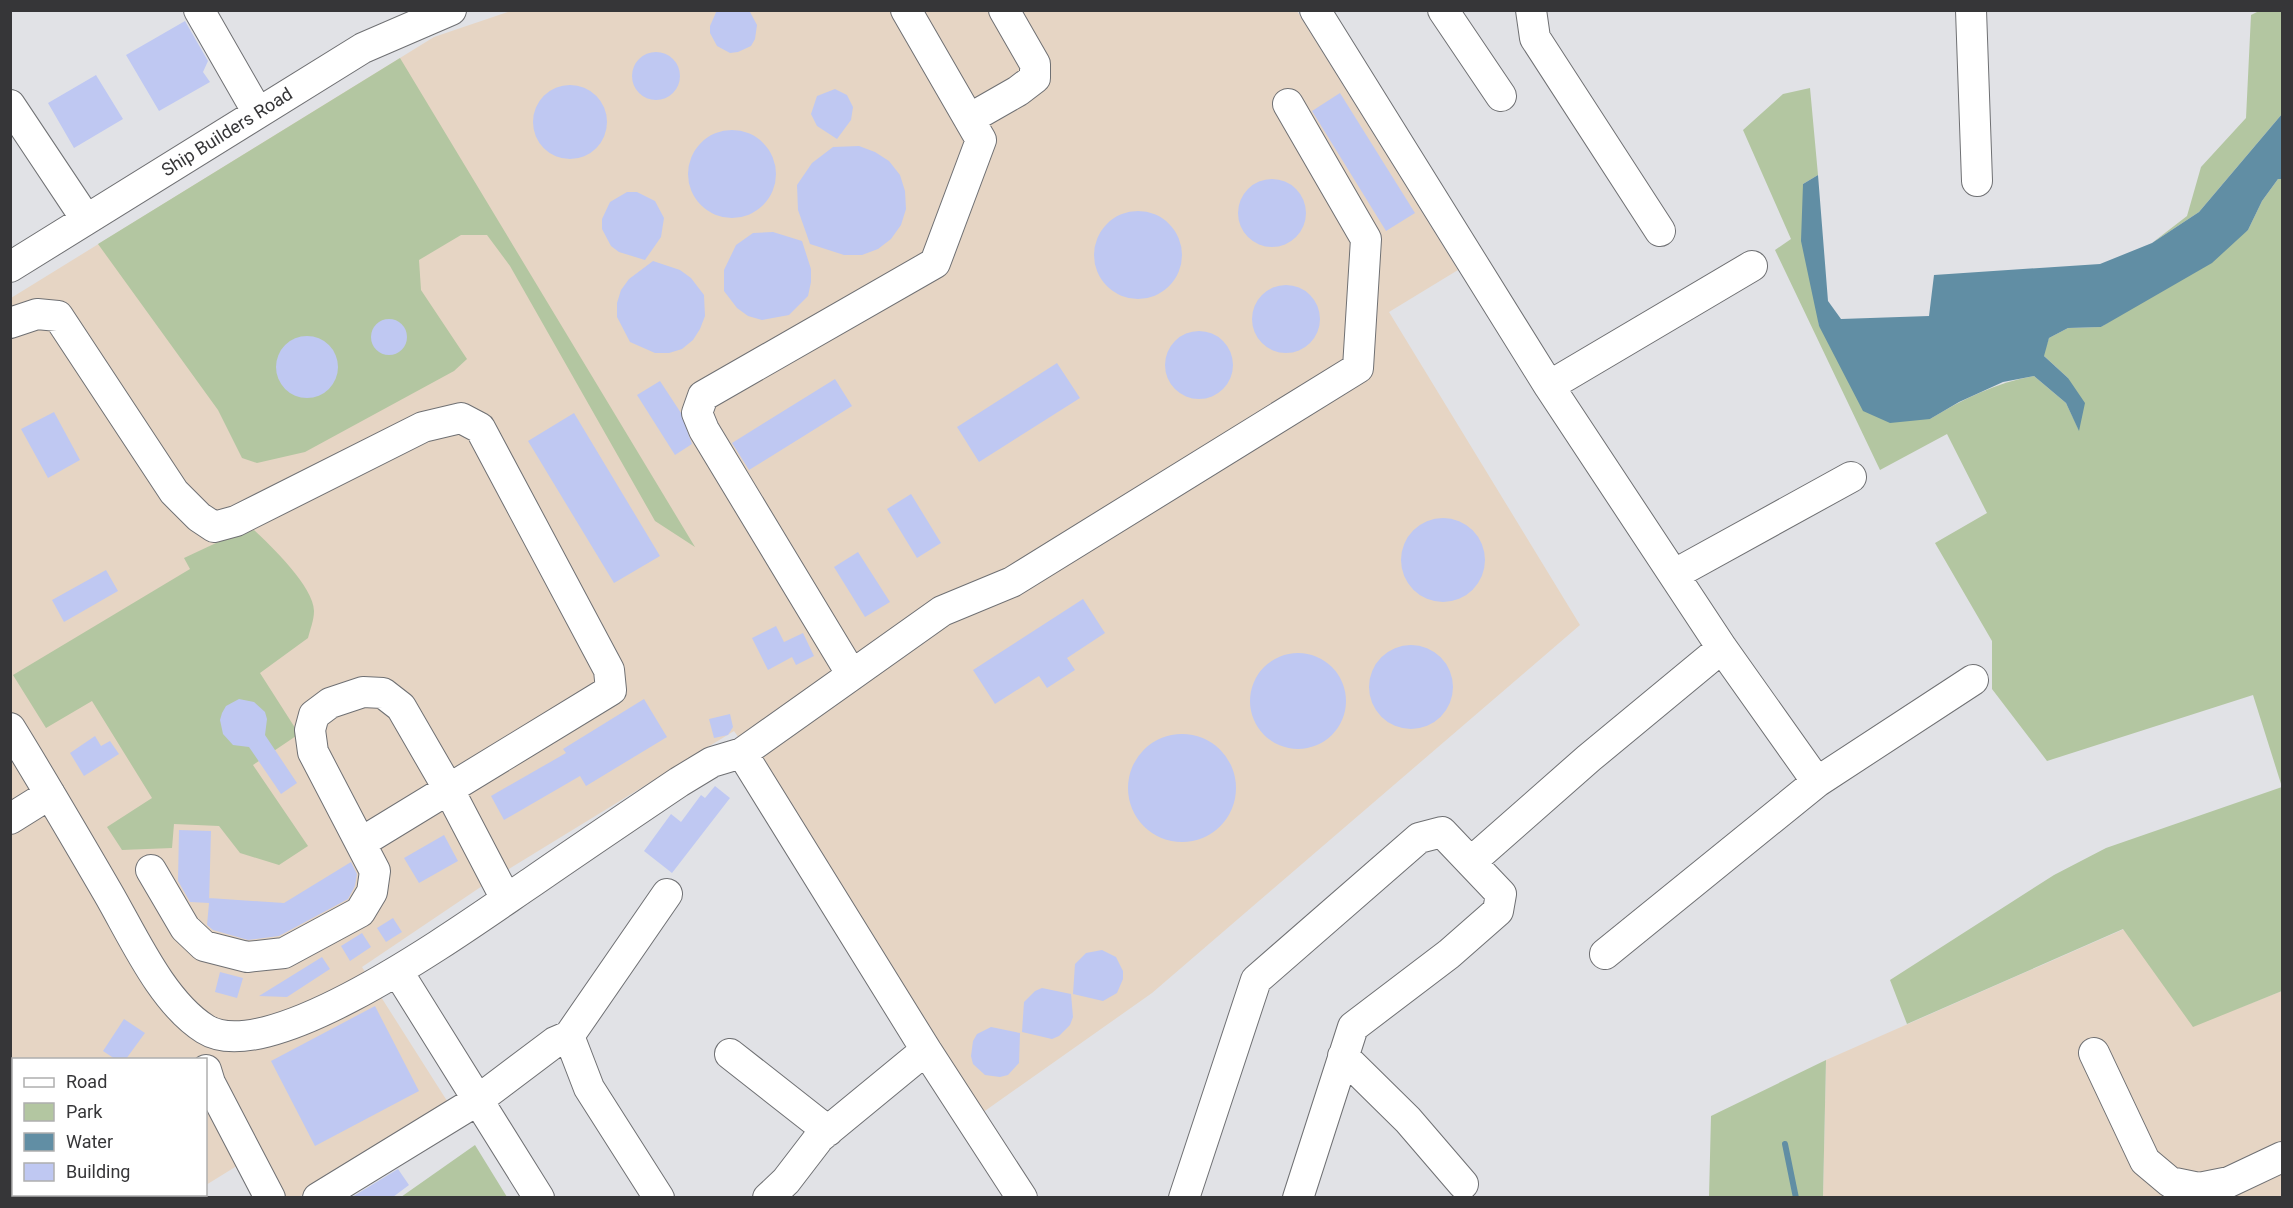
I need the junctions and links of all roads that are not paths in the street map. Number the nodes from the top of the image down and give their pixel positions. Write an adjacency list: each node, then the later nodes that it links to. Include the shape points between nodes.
1 (199, 10): 12 (street)
2 (451, 10): 12 (street, Ship Builders Road, via 363,48)
3 (906, 10): 13 (street)
4 (1004, 10): 13 (street, via 1035,64 1035,78)
5 (1443, 10): 9 (street)
6 (1531, 10): 16 (street, via 1535,38)
7 (1971, 10): 14 (street)
8 (1318, 11): 20 (street)
9 (1501, 96)
10 (1288, 104): 24 (street, via 1366,239 1358,368 1012,582 942,611)
11 (10, 105): 15 (street)
12 (258, 113): 15 (street, Ship Builders Road)
13 (969, 119): 24 (street, via 981,140 935,263 703,396 697,413)
14 (1977, 181)
15 (86, 219): 18 (street, Ship Builders Road)
16 (1660, 231)
17 (1752, 266): 20 (street)
18 (10, 267)
19 (10, 323): 29 (street, via 37,314 58,316 174,492 213,527 236,521 423,427 461,418 480,428 609,670 611,690)
20 (1549, 386): 22 (street)
21 (1851, 477): 22 (street)
22 (1675, 574): 23 (street)
23 (1722, 648): 28 (street); 33 (street)
24 (852, 675): 27 (street)
25 (1973, 681): 28 (street)
26 (10, 728): 30 (street)
27 (742, 753): 36 (street, via 712,762 679,782); 41 (street)
28 (1817, 782): 37 (street)
29 (449, 790): 32 (street); 32 (street, via 400,707 383,693 363,692 330,703 314,716 310,730 312,752); 36 (street)
30 (50, 794): 31 (street); 39 (street, via 150,965 177,1005)
31 (10, 819)
32 (362, 842): 34 (street, via 375,871 372,892 360,912 284,953 247,957 204,946 186,928)
33 (1472, 861): 44 (street, via 1501,894 1498,911 1353,1027); 57 (street, via 1442,832 1419,838 1256,980)
34 (151, 870)
35 (667, 894): 40 (street)
36 (507, 899): 38 (street)
37 (1605, 954)
38 (398, 972): 39 (street, via 322,1011 273,1030 242,1036 219,1035); 47 (street)
39 (206, 1029): 45 (street)
40 (569, 1036): 47 (street, via 555,1042); 54 (street, via 589,1088)
41 (926, 1050): 48 (street); 56 (street)
42 (2094, 1053): 49 (street, via 2145,1161 2170,1182 2199,1188 2229,1182)
43 (730, 1054): 48 (street)
44 (1343, 1056): 50 (street, via 1408,1120); 58 (street)
45 (204, 1058)
46 (207, 1073): 51 (street)
47 (478, 1100): 52 (street); 53 (street)
48 (828, 1131): 55 (street)
49 (2283, 1157)
50 (1463, 1184)
51 (270, 1197)
52 (318, 1197)
53 (539, 1197)
54 (659, 1197)
55 (768, 1197)
56 (1022, 1197)
57 (1184, 1197)
58 (1298, 1197)

